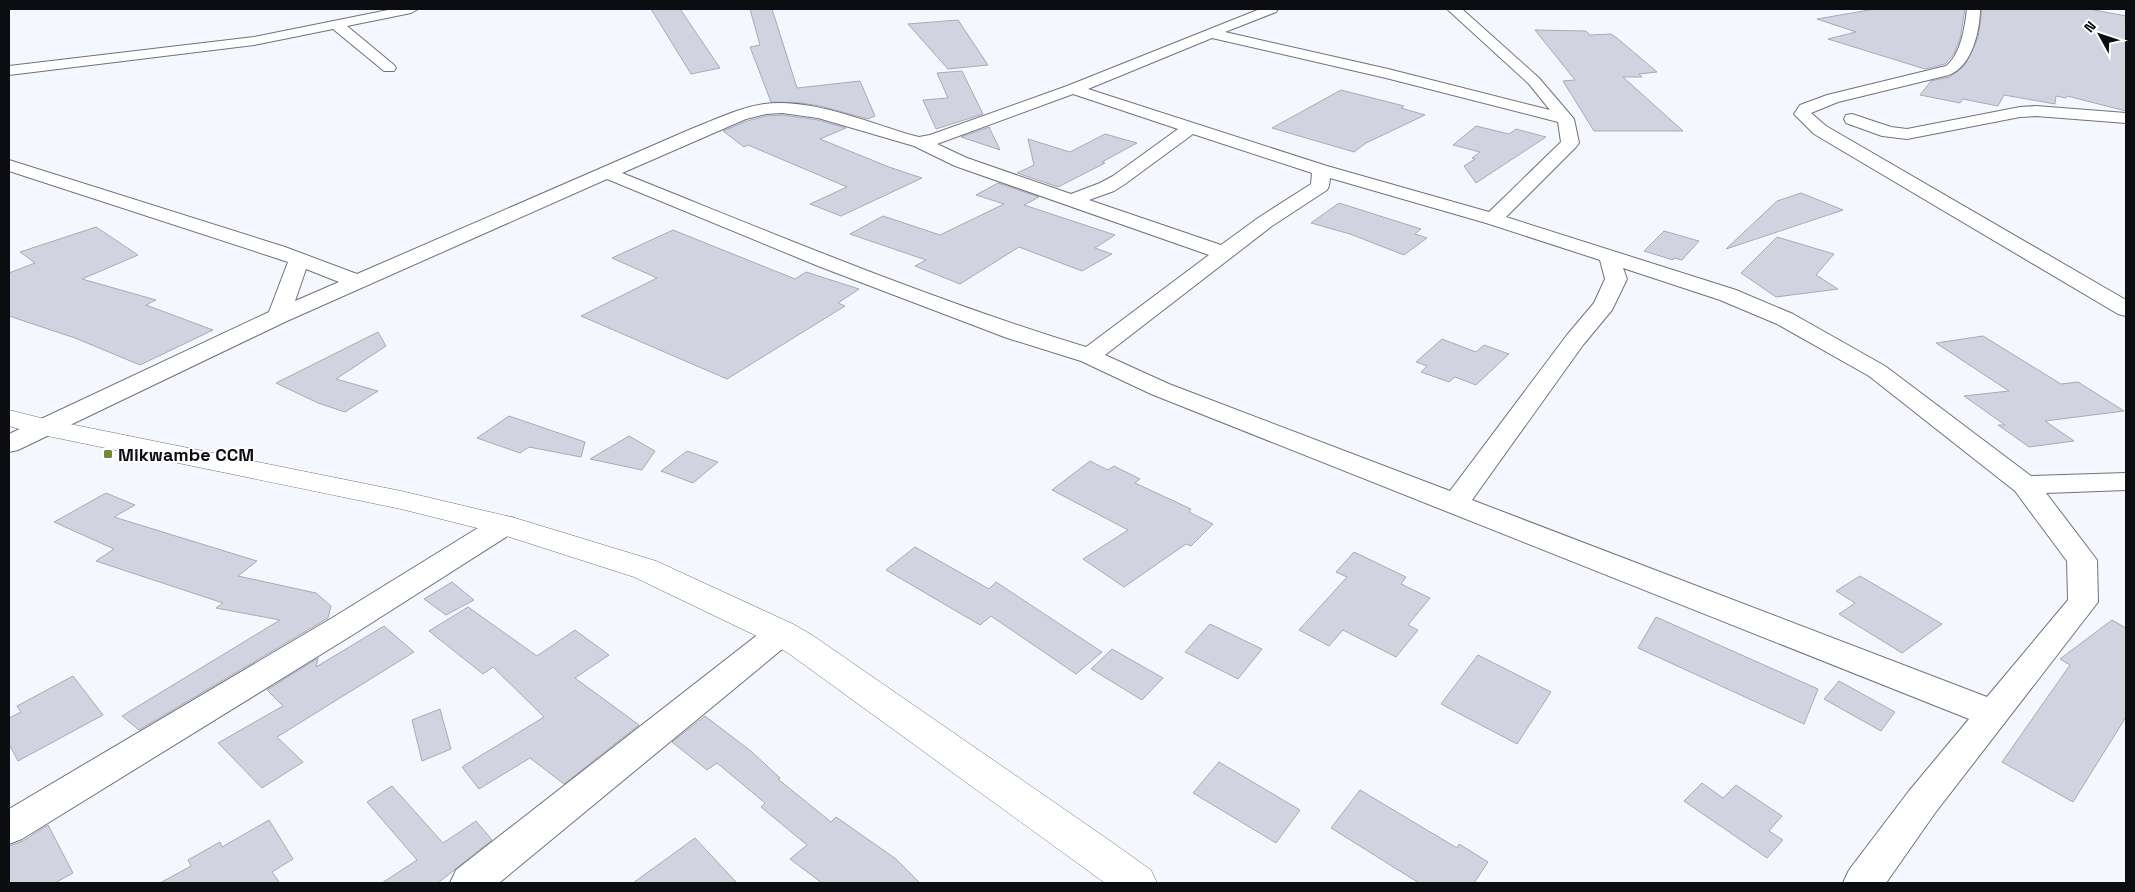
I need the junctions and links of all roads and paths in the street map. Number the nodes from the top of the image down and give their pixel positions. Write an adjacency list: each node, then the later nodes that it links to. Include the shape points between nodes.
1 (412, 9): 5 (street)
2 (1271, 9): 6 (street)
3 (1454, 9): 11 (street, via 1534,81)
4 (1974, 9): 24 (street, via 1967,40 1951,69 1833,98 1806,108 1802,114 1820,130)
5 (337, 25): 7 (street); 8 (street, via 254,42)
6 (1210, 33): 9 (street); 11 (street)
7 (389, 68)
8 (9, 71)
9 (1073, 89): 13 (street); 14 (street, via 962,131)
10 (2126, 118): 12 (street, via 2020,112 1907,134 1888,132)
11 (1566, 119): 19 (street, via 1570,143)
12 (1852, 119)
13 (1190, 128): 17 (street); 18 (street, via 1119,180)
14 (919, 142): 16 (street, via 833,117 798,110 764,109 697,133); 18 (street, via 961,162)
15 (9, 165): 22 (street)
16 (607, 173): 23 (street); 26 (street, via 825,262 1016,333)
17 (1321, 178): 19 (street, via 1361,182); 20 (street)
18 (1071, 200): 20 (street)
19 (1493, 220): 21 (street)
20 (1224, 253): 26 (street)
21 (1609, 257): 31 (street, via 1728,295 1785,319 1877,371); 32 (street, via 1616,279 1604,305)
22 (299, 259): 23 (street); 25 (street)
23 (360, 282): 25 (street)
24 (2126, 309)
25 (279, 316): 28 (street)
26 (1089, 356): 32 (street, via 1160,389)
27 (9, 418): 28 (main road)
28 (43, 427): 29 (street); 33 (main road, via 401,500)
29 (9, 444)
30 (2126, 481): 31 (street)
31 (2025, 485): 35 (street, via 2082,560 2084,602)
32 (1455, 504): 35 (street)
33 (504, 525): 34 (main road, via 645,569); 36 (street)
34 (780, 633): 37 (street); 38 (main road)
35 (1992, 714): 39 (street)
36 (9, 828)
37 (470, 883)
38 (1136, 883)
39 (1863, 883)

